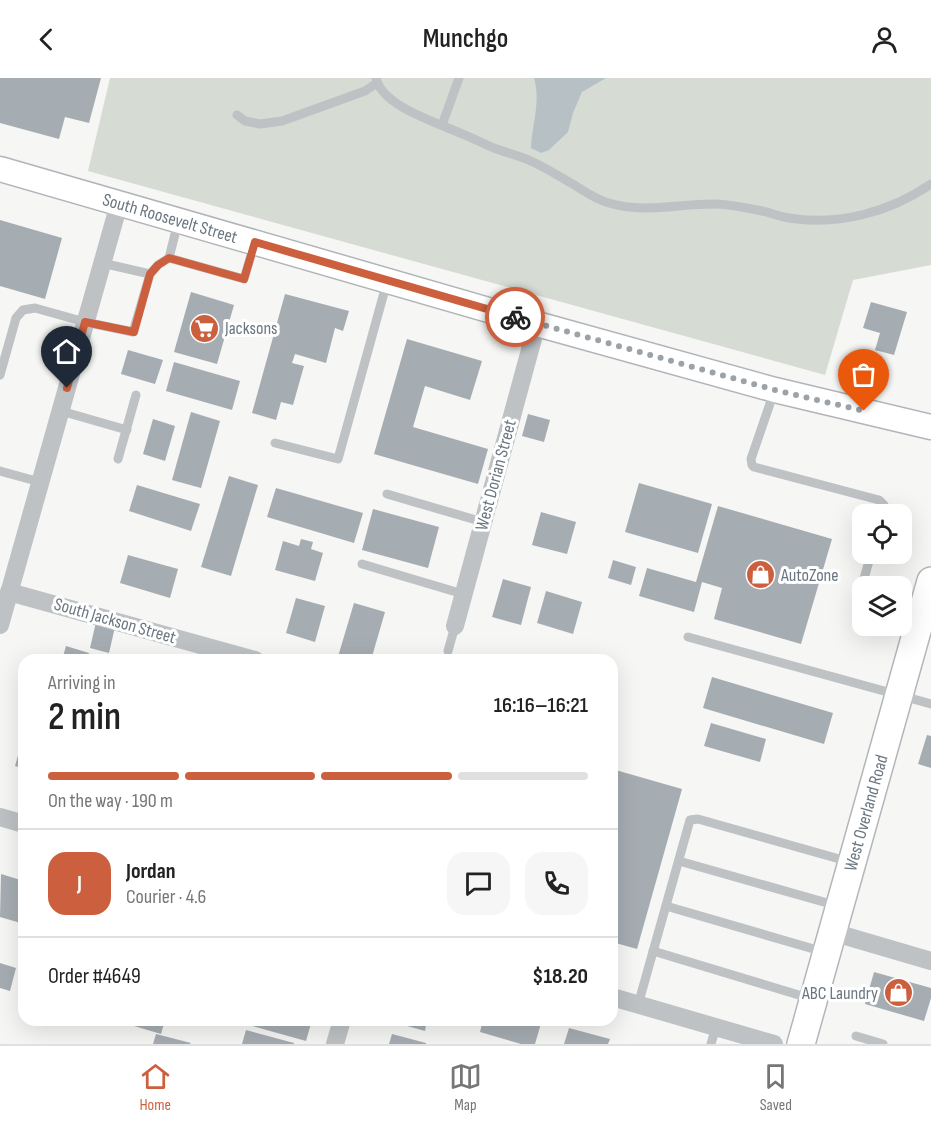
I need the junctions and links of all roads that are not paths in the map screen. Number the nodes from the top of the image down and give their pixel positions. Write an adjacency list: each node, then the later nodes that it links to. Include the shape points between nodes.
1 (459, 78): 4 (lane)
2 (377, 81): 3 (lane, via 365,91 282,121 260,124); 4 (lane, via 399,105)
3 (237, 115)
4 (442, 125): 6 (lane, via 530,160 593,197 624,207 717,204 787,218 832,220 894,205)
5 (0, 169): 7 (street, South Roosevelt Street)
6 (931, 184)
7 (119, 204): 8 (street, South Roosevelt Street); 11 (street)
8 (179, 220): 9 (street, South Roosevelt Street); 10 (lane)
9 (255, 242): 10 (lane, via 244,279); 13 (street, South Roosevelt Street)
10 (169, 258): 12 (lane)
11 (102, 263): 12 (lane); 14 (street)
12 (150, 274): 14 (lane, via 134,332)
13 (387, 280): 15 (street, South Roosevelt Street); 22 (lane, via 338,459)
14 (85, 322): 16 (lane, via 34,308 23,310 16,318); 19 (street)
15 (537, 324): 17 (street, South Roosevelt Street); 28 (street, West Dorian Street)
16 (0, 375)
17 (775, 390): 20 (street, South Roosevelt Street); 27 (lane, via 752,465)
18 (136, 395): 21 (lane)
19 (61, 411): 21 (lane); 25 (street)
20 (931, 427)
21 (127, 430): 23 (lane)
22 (275, 443)
23 (118, 459)
24 (0, 471): 25 (lane)
25 (40, 482): 31 (street)
26 (387, 494): 28 (lane)
27 (883, 504)
28 (483, 522): 32 (street, West Dorian Street)
29 (362, 564): 32 (lane)
30 (931, 582): 38 (main road, West Overland Road, via 914,624)
31 (9, 592): 33 (street); 37 (street, South Jackson Street)
32 (463, 594): 34 (street, West Dorian Street)
33 (0, 626)
34 (455, 626): 36 (lane)
35 (688, 637): 38 (lane)
36 (448, 651)
37 (233, 654)
38 (899, 695): 39 (lane); 43 (main road, West Overland Road)
39 (931, 704)
40 (0, 817): 41 (street)
41 (18, 822)
42 (679, 861): 43 (lane, via 690,820 698,819); 44 (lane); 45 (lane)
43 (852, 862): 45 (main road, West Overland Road)
44 (666, 906): 45 (lane); 46 (lane)
45 (833, 931): 47 (street); 49 (main road, West Overland Road)
46 (654, 951): 49 (lane); 50 (lane)
47 (931, 961)
48 (618, 999): 50 (street)
49 (813, 999): 56 (main road, West Overland Road)
50 (639, 1005): 52 (street)
51 (340, 1026): 54 (street)
52 (713, 1035): 55 (street)
53 (856, 1036): 57 (lane)
54 (335, 1044)
55 (774, 1044)
56 (801, 1044)
57 (883, 1044)

